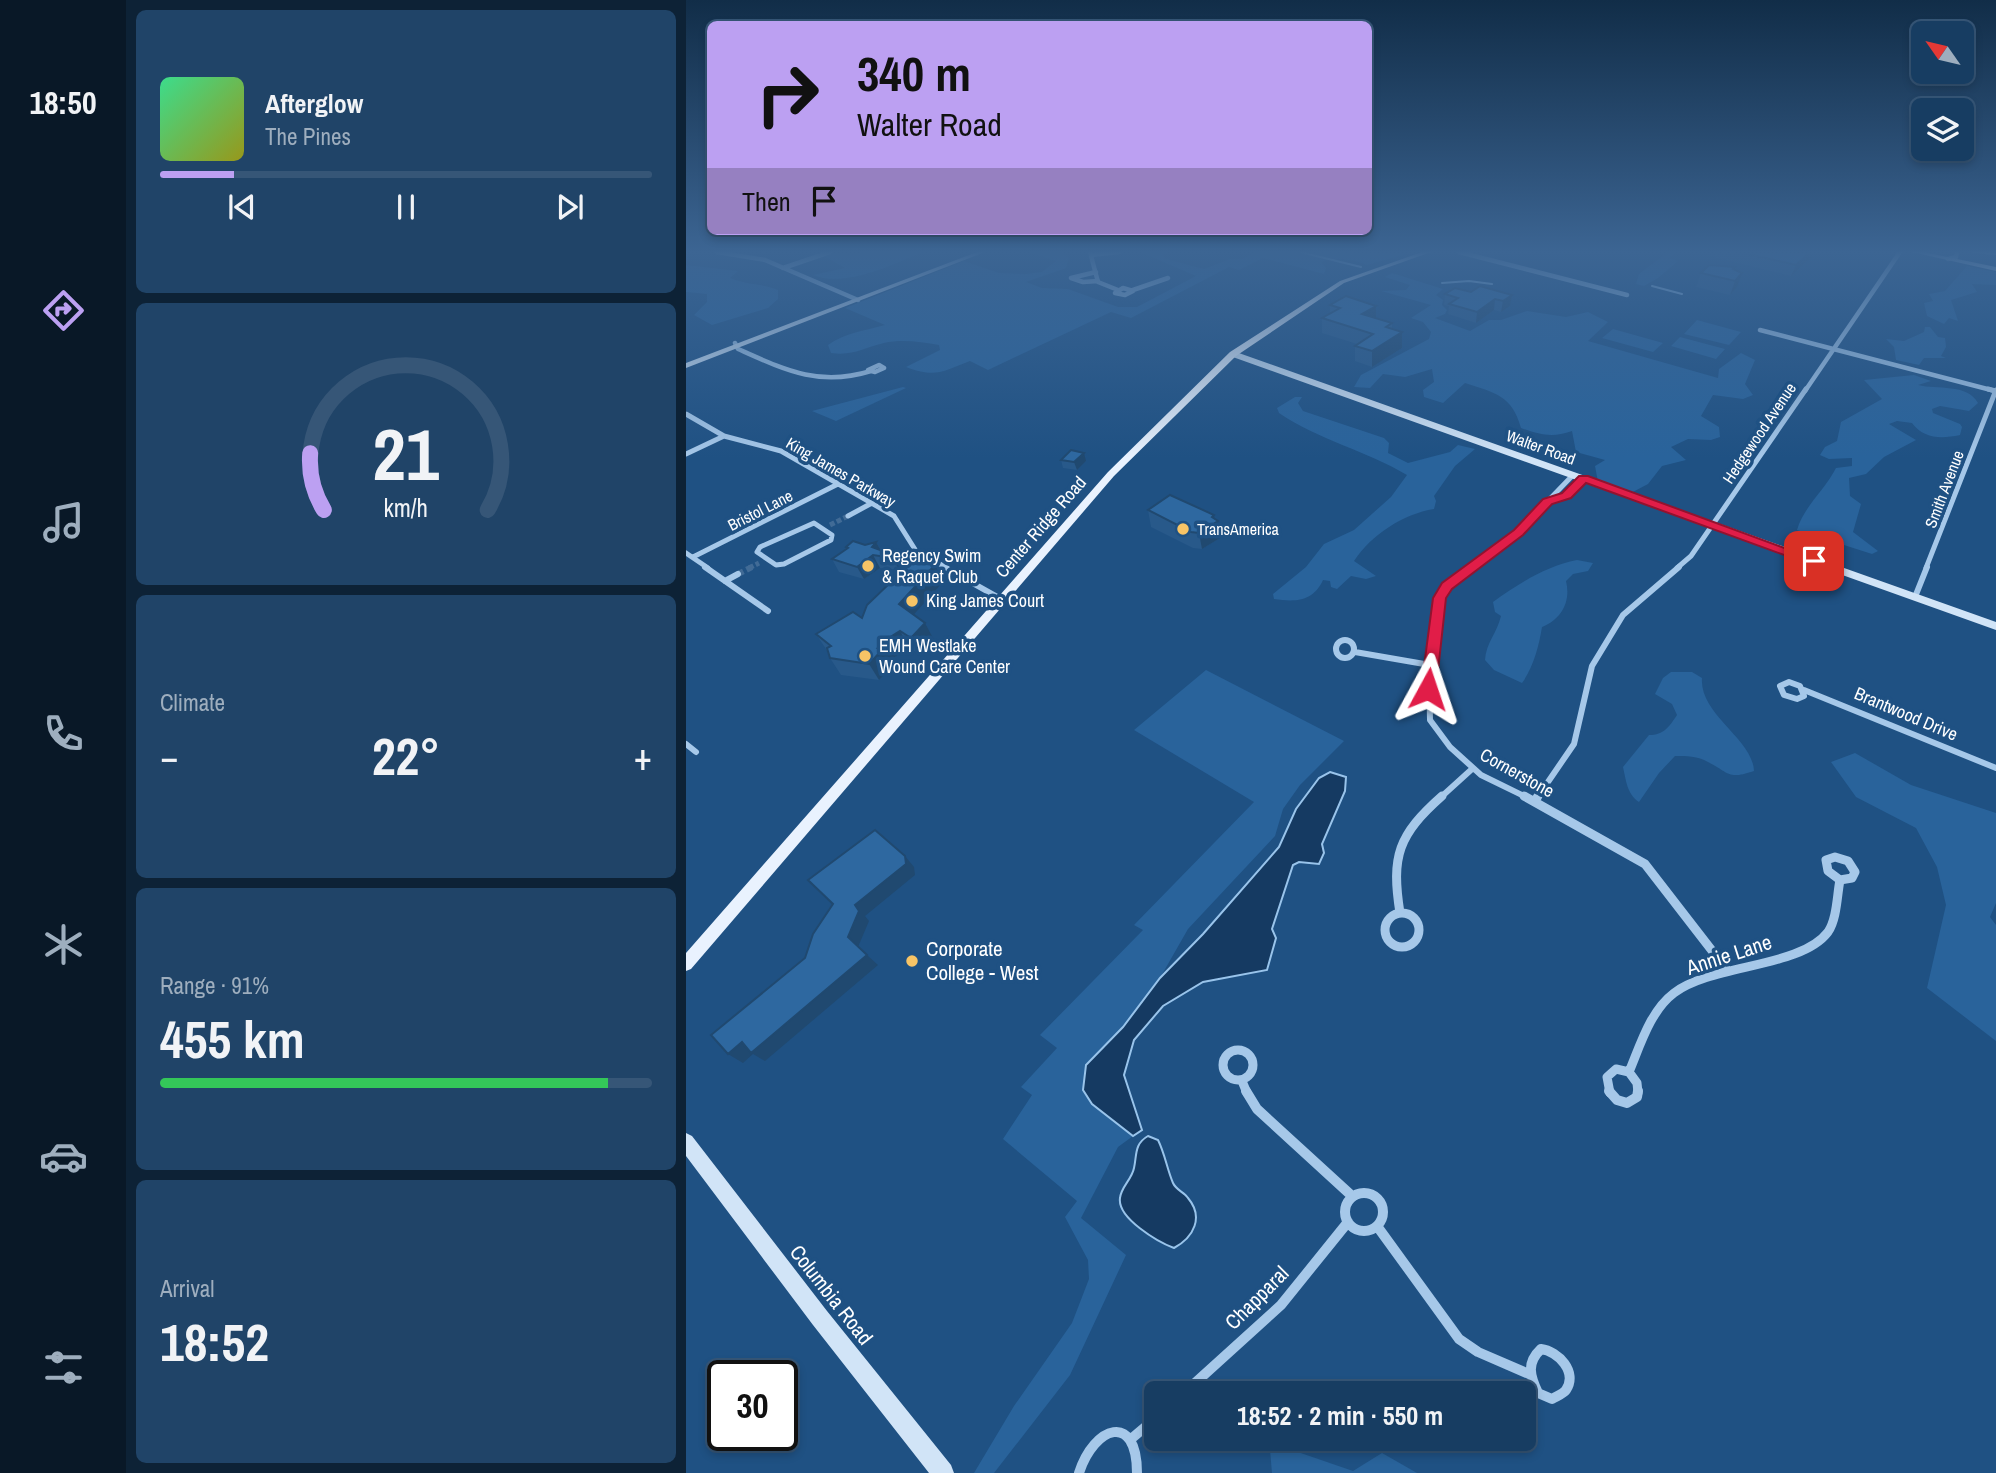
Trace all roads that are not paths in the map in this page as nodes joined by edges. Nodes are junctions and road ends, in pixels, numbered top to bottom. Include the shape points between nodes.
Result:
1 (798, 321) edge
2 (1284, 321) edge
3 (1853, 321) edge
4 (1760, 330) dead end
5 (736, 345) junction
6 (1833, 349) junction
7 (1233, 355) junction
8 (686, 364) edge
9 (871, 372) dead end
10 (1996, 391) edge
11 (686, 414) edge
12 (724, 436) junction
13 (686, 454) edge
14 (1573, 475) junction
15 (1584, 479) junction
16 (838, 484) junction
17 (1548, 502) junction
18 (872, 503) junction
19 (848, 516) tunnel mouth
20 (1712, 524) junction
21 (686, 553) edge
22 (693, 557) junction
23 (767, 559) junction
24 (759, 563) tunnel mouth
25 (738, 574) tunnel mouth
26 (726, 581) junction
27 (1915, 597) junction
28 (1001, 599) junction
29 (768, 611) dead end
30 (1996, 626) edge
31 (1355, 652) dead end
32 (1430, 665) junction
33 (1804, 690) dead end
34 (686, 744) edge
35 (696, 752) dead end
36 (1996, 768) edge
37 (1472, 769) junction
38 (1535, 801) junction
39 (1840, 880) dead end
40 (1400, 913) junction
41 (686, 964) edge
42 (1727, 970) junction
43 (1629, 1072) dead end
44 (1242, 1081) dead end
45 (686, 1142) edge
46 (1352, 1196) junction
47 (1348, 1222) junction
48 (1377, 1226) junction
49 (1529, 1374) junction
50 (1197, 1381) edge
51 (1144, 1428) edge
52 (1131, 1439) junction
53 (943, 1473) edge
54 (1079, 1473) edge
55 (1137, 1473) edge

1 - 5 main road
2 - 7 main road, Center Ridge Road
3 - 6 street, Hedgewood Avenue
4 - 6 street
5 - 8 main road
5 - 9 street via 811,379 847,379
6 - 10 street
6 - 20 street, Hedgewood Avenue
7 - 14 main road, Walter Road
7 - 28 main road, Center Ridge Road via 1111,474
10 - 27 street, Smith Avenue
11 - 12 street, King James Parkway
12 - 13 street
12 - 16 street, King James Parkway via 781,450
14 - 15 main road, Walter Road
14 - 17 street, Cornerstone
15 - 17 street, Cornerstone via 1567,496
15 - 20 main road, Walter Road
16 - 18 street, King James Parkway
16 - 22 street, Bristol Lane
17 - 32 street, Cornerstone via 1518,532 1447,586 1440,598
18 - 19 street
18 - 28 street, King James Parkway via 894,516 916,551
20 - 27 main road, Walter Road
20 - 38 street, Hedgewood Avenue via 1692,556 1623,615 1592,666 1574,744
21 - 22 street
22 - 26 street
23 - 23 street via 757,552 760,547 807,524 827,527 832,535 831,540 784,564
23 - 24 street
25 - 26 street
26 - 29 street
27 - 30 main road, Walter Road
28 - 41 main road, Center Ridge Road
31 - 32 street
32 - 37 street, Cornerstone via 1430,720
33 - 36 street, Brantwood Drive
34 - 35 street
37 - 38 street, Cornerstone
37 - 40 street via 1408,832 1400,847 1395,871
38 - 42 street, Cornerstone via 1645,864
39 - 42 street, Annie Lane via 1828,932 1814,944 1774,960
40 - 40 street via 1413,917 1420,934 1403,947 1384,934 1387,919
42 - 43 street, Annie Lane via 1675,992 1656,1014
44 - 46 street via 1257,1109
45 - 53 main road, Columbia Road
46 - 47 street via 1346,1208
46 - 48 street via 1367,1191 1376,1197 1382,1208
47 - 48 street via 1362,1233
47 - 50 street, Chapparal via 1281,1305
48 - 49 street via 1459,1339
49 - 49 street via 1535,1353 1546,1348 1564,1361 1569,1382 1566,1391 1552,1399 1538,1393
51 - 52 street
52 - 54 street via 1114,1430 1104,1432 1087,1449
52 - 55 street

